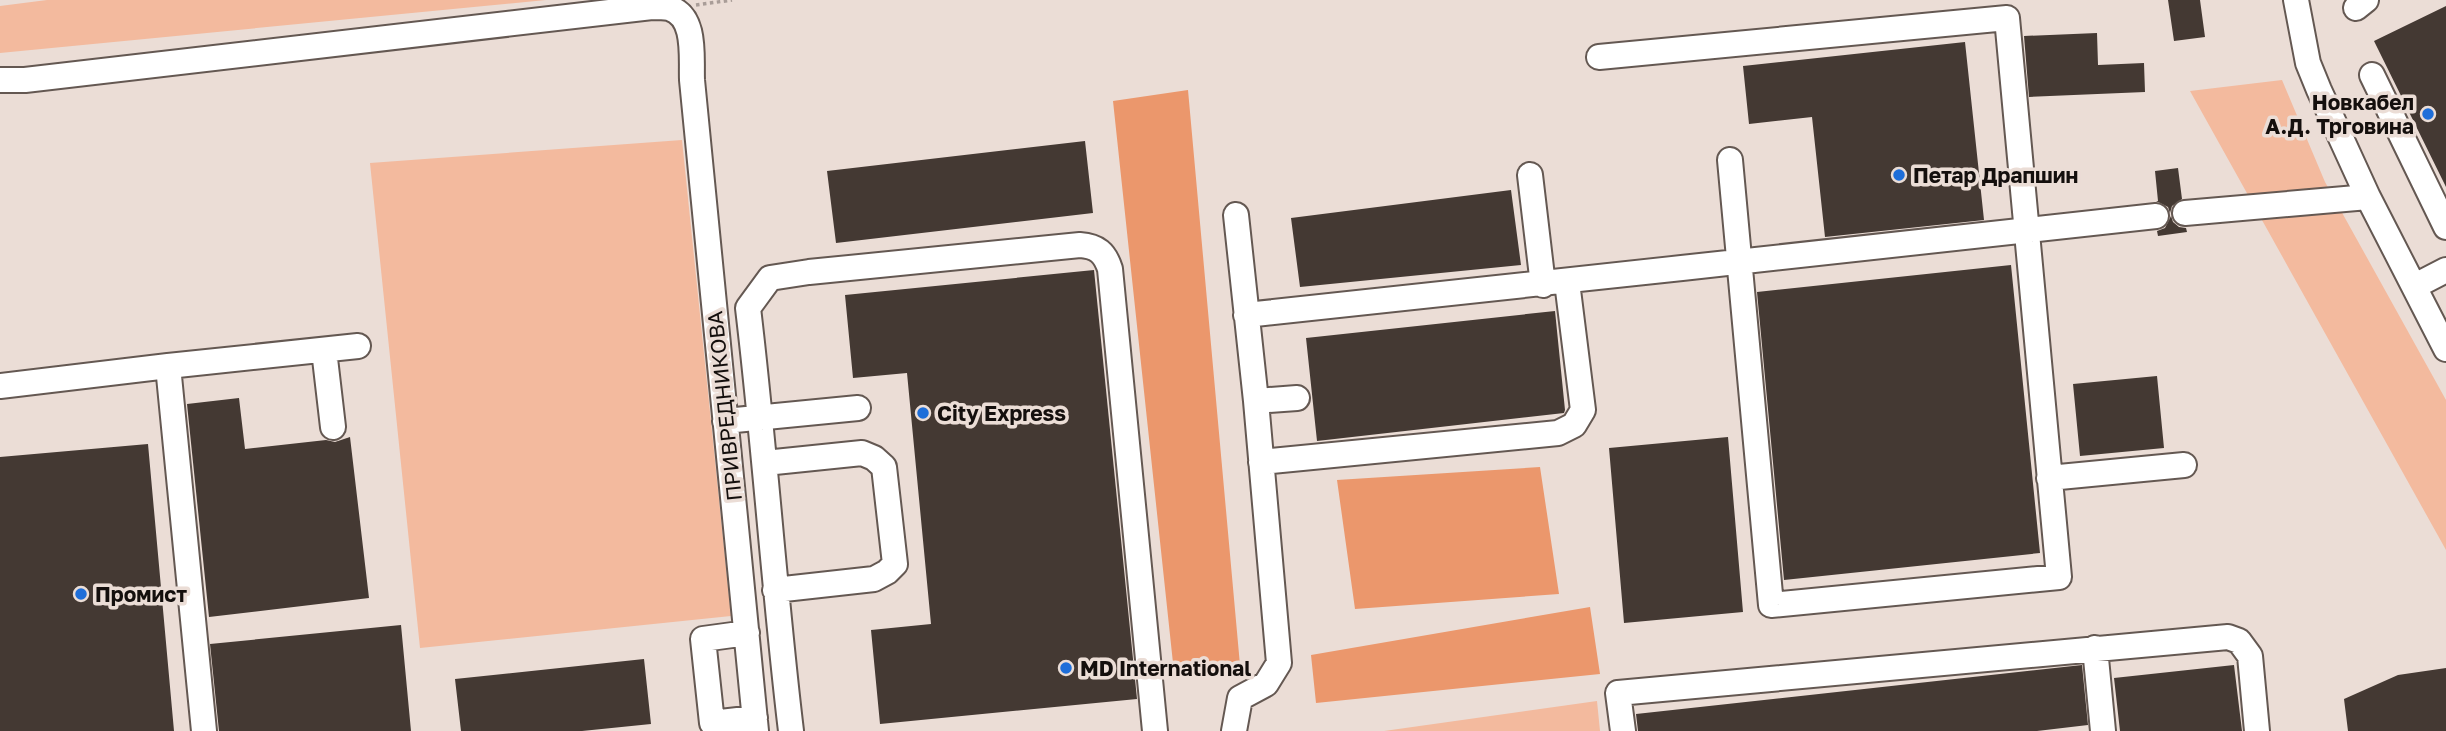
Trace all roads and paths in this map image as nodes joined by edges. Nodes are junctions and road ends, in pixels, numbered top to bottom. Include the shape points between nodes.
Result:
1 (2296, 0) edge
2 (1599, 57) dead end
3 (2372, 75) dead end
4 (0, 80) edge
5 (1730, 160) dead end
6 (1531, 175) dead end
7 (2368, 197) junction
8 (2185, 213) dead end
9 (1236, 215) dead end
10 (2155, 216) dead end
11 (2446, 227) edge
12 (2026, 230) junction
13 (1740, 261) junction
14 (2446, 270) edge
15 (1555, 283) junction
16 (2415, 286) junction
17 (1246, 315) junction
18 (2443, 338) edge
19 (358, 346) dead end
20 (324, 350) junction
21 (168, 366) junction
22 (0, 386) edge
23 (1297, 398) dead end
24 (1256, 401) junction
25 (858, 408) dead end
26 (762, 418) junction
27 (725, 421) junction
28 (333, 427) dead end
29 (1261, 462) junction
30 (765, 463) junction
31 (2184, 465) dead end
32 (2049, 478) junction
33 (775, 590) junction
34 (747, 633) junction
35 (2095, 648) junction
36 (756, 724) edge
37 (204, 731) edge
38 (791, 731) edge
39 (1155, 731) edge
40 (1234, 731) edge
41 (1623, 731) edge
42 (2102, 731) edge
43 (2257, 731) edge

1 - 7 street via 2308,63
2 - 12 street via 2007,18
3 - 11 street
4 - 27 street, ПРИВРЕДНИКОВА via 670,8 682,16 691,46
5 - 13 street
6 - 15 street
7 - 8 street
7 - 16 street
9 - 17 street
10 - 12 street
12 - 13 street
12 - 32 street
13 - 15 street
13 - 32 street via 1771,605 2059,577
14 - 16 street
15 - 17 street
15 - 29 street via 1583,410 1574,425 1558,433
16 - 18 street
17 - 24 street
19 - 20 street
20 - 21 street
20 - 28 street
21 - 22 street
21 - 37 street
23 - 24 street
24 - 29 street
25 - 26 street
26 - 27 street
26 - 30 street
26 - 39 street via 748,308 769,278 1080,245 1093,246 1107,257
27 - 34 street, ПРИВРЕДНИКОВА
29 - 40 street via 1279,663 1266,684 1240,698
30 - 33 street
30 - 33 street via 862,453 874,458 884,467 895,564 873,579
31 - 32 street
33 - 38 street
34 - 36 street, ПРИВРЕДНИКОВА
34 - 36 street via 703,639 712,723
35 - 41 street via 1618,693
35 - 42 street
35 - 43 street via 2228,637 2239,641 2250,656

